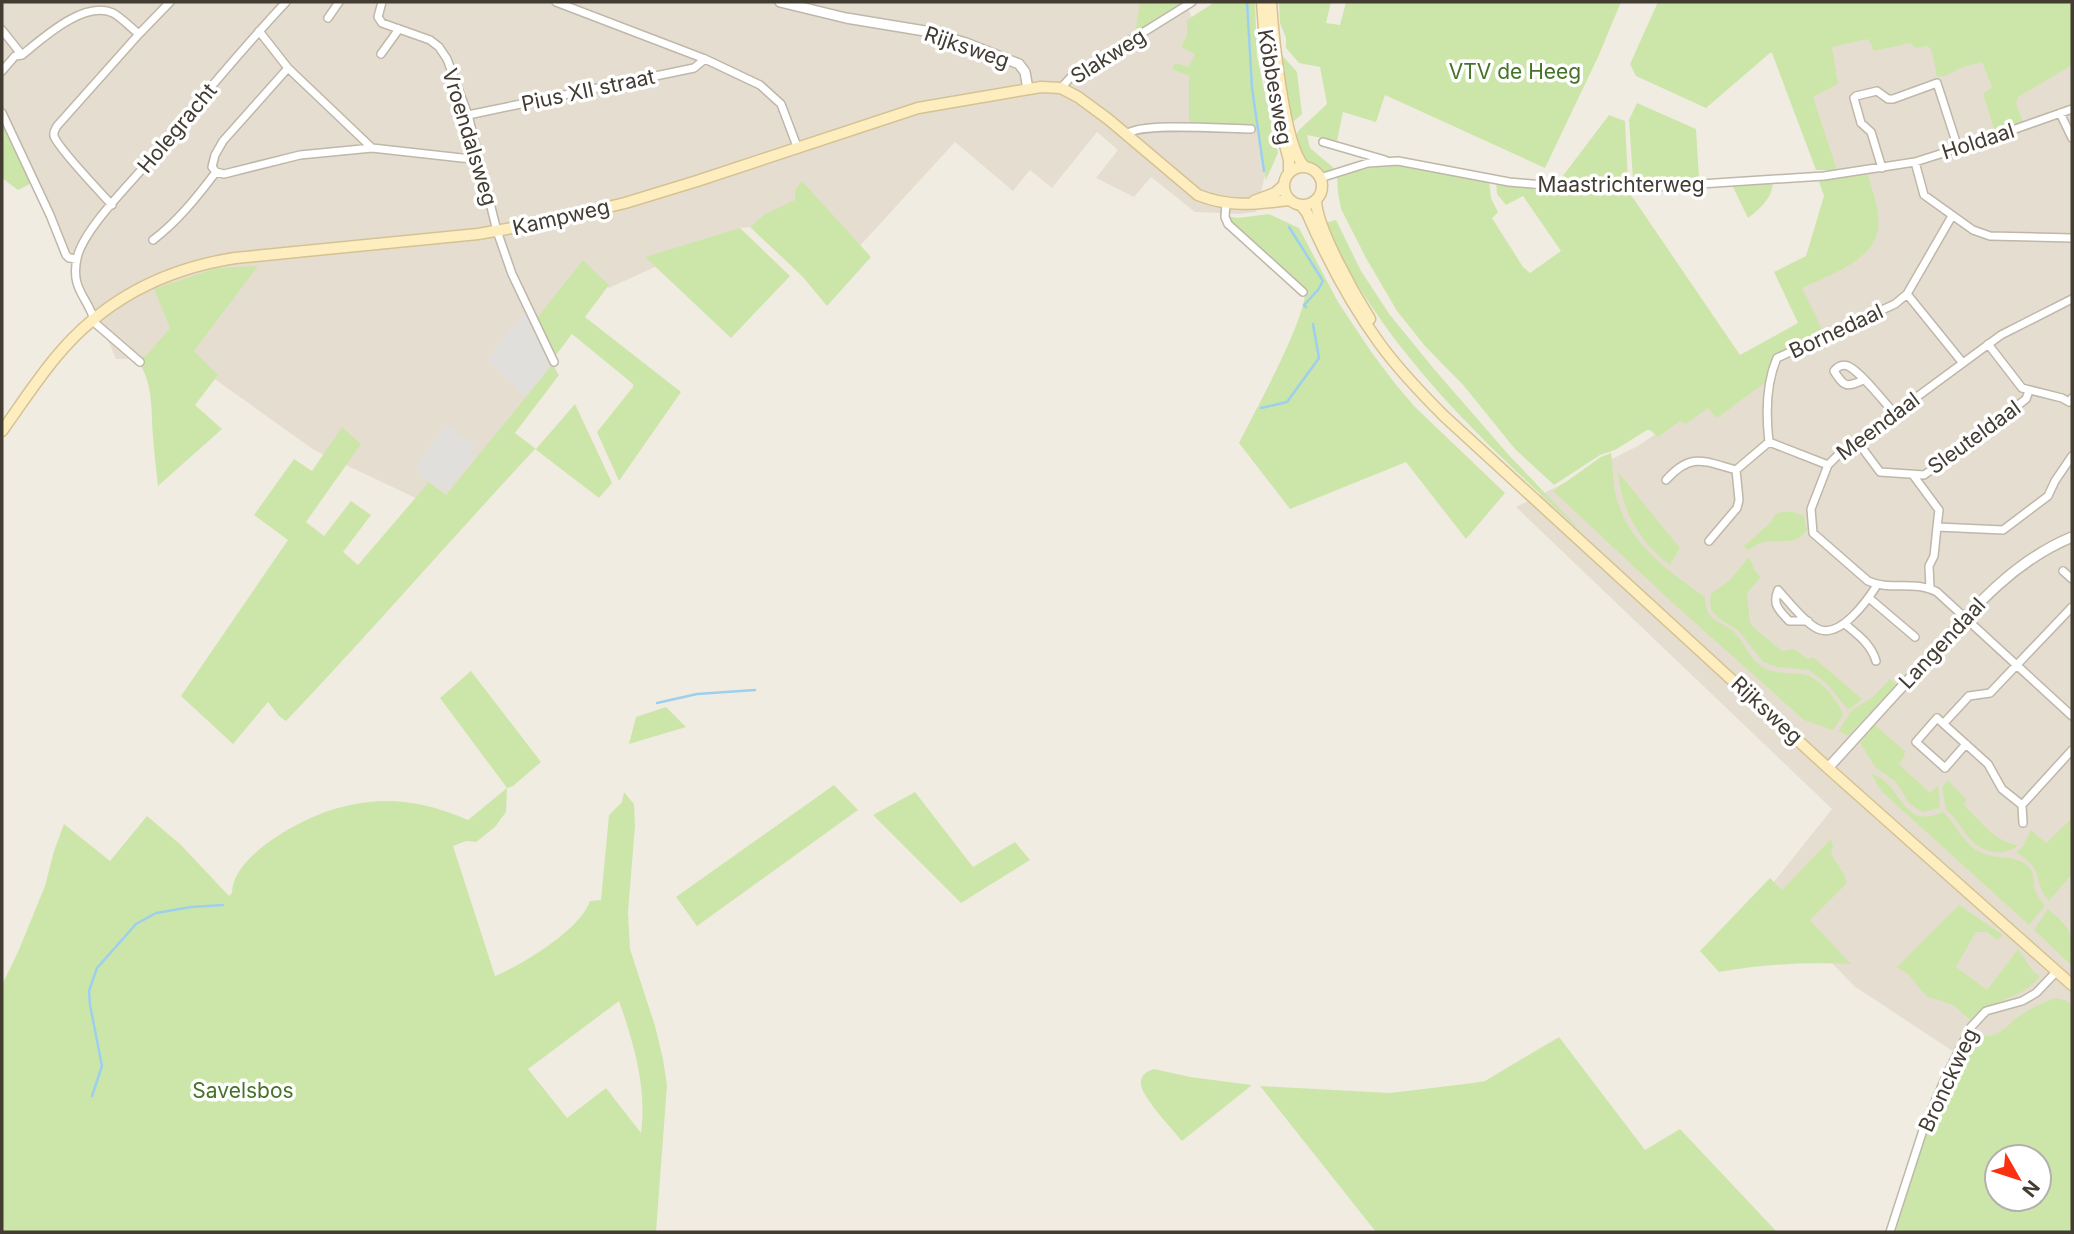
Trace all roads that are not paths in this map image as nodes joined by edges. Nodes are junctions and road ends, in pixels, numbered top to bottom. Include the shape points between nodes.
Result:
1 (170, 2) edge
2 (286, 2) edge
3 (339, 2) edge
4 (382, 2) edge
5 (556, 2) edge
6 (780, 2) edge
7 (1192, 2) edge
8 (1262, 2) edge
9 (1271, 2) edge
10 (328, 18) dead end
11 (399, 29) junction
12 (2, 30) edge
13 (259, 31) junction
14 (139, 34) junction
15 (381, 54) dead end
16 (22, 55) junction
17 (705, 60) junction
18 (288, 68) junction
19 (2, 71) edge
20 (1061, 88) junction
21 (1028, 89) junction
22 (2072, 109) edge
23 (2, 113) edge
24 (2060, 113) junction
25 (468, 116) junction
26 (1251, 129) dead end
27 (1127, 134) junction
28 (2072, 138) edge
29 (1323, 142) dead end
30 (372, 148) junction
31 (1958, 148) junction
32 (798, 149) junction
33 (480, 160) junction
34 (1389, 161) junction
35 (1914, 162) junction
36 (1304, 166) junction
37 (1882, 168) junction
38 (216, 172) junction
39 (1289, 172) junction
40 (1321, 178) junction
41 (1283, 186) junction
42 (1289, 200) junction
43 (1315, 200) junction
44 (1226, 204) junction
45 (1244, 204) junction
46 (112, 205) junction
47 (1301, 205) junction
48 (1952, 216) junction
49 (497, 231) junction
50 (2072, 238) edge
51 (153, 240) dead end
52 (77, 259) junction
53 (1303, 292) dead end
54 (1907, 294) junction
55 (2072, 299) edge
56 (94, 319) junction
57 (1988, 344) junction
58 (140, 362) dead end
59 (554, 362) dead end
60 (1962, 362) junction
61 (1864, 380) dead end
62 (2029, 391) junction
63 (2071, 401) edge
64 (1895, 414) junction
65 (2, 431) edge
66 (1464, 433) junction
67 (1857, 441) junction
68 (1769, 442) junction
69 (2072, 456) edge
70 (1828, 465) junction
71 (1736, 470) junction
72 (1913, 475) junction
73 (1666, 480) dead end
74 (1937, 527) junction
75 (2072, 537) edge
76 (1709, 541) dead end
77 (2063, 571) dead end
78 (2072, 579) edge
79 (1877, 585) junction
80 (1930, 588) junction
81 (1869, 598) junction
82 (2071, 610) edge
83 (1966, 617) junction
84 (1808, 621) junction
85 (1845, 624) junction
86 (1915, 637) dead end
87 (1876, 661) dead end
88 (2017, 664) junction
89 (2072, 716) edge
90 (1944, 723) junction
91 (1966, 744) junction
92 (2072, 750) edge
93 (1828, 768) junction
94 (2022, 805) junction
95 (2023, 823) dead end
96 (2057, 971) junction
97 (2072, 985) edge
98 (1890, 1232) edge

1 - 14 street
2 - 13 street, Holegracht
3 - 10 street
4 - 11 street, Vroendalsweg via 377,17
5 - 17 street
6 - 21 street, Rijksweg via 966,43 1019,64
7 - 20 street, Slakweg
8 - 39 main road, Köbbesweg via 1269,80
9 - 36 main road, Köbbesweg via 1283,99
11 - 15 street
11 - 25 street, Vroendalsweg via 439,47
12 - 16 street
13 - 18 street
13 - 46 street, Holegracht
14 - 16 street via 113,13 96,8 63,22
14 - 46 street via 54,131 62,148
16 - 19 street via 15,56
17 - 25 street, Pius XII straat via 694,68
17 - 32 street via 760,85 781,103
18 - 30 street
18 - 38 street via 223,141 212,167
20 - 21 main road, Rijksweg
20 - 27 main road
21 - 32 main road, Kampweg via 918,108
22 - 24 street, Holdaal
23 - 52 street via 66,255
24 - 28 street
24 - 31 street, Holdaal
25 - 33 street, Vroendalsweg
26 - 27 street via 1151,127
27 - 44 main road via 1194,192
29 - 34 street
30 - 33 street
30 - 38 street via 300,155 224,174
31 - 35 street, Holdaal
31 - 37 street via 1937,83 1893,99 1877,91 1856,96 1861,123 1871,132
32 - 49 main road, Kampweg via 625,203
33 - 49 street, Vroendalsweg
34 - 37 street, Maastrichterweg via 1510,182 1578,188 1666,187
34 - 40 street, Maastrichterweg
35 - 37 street, Holdaal
35 - 48 street via 1924,195
36 - 39 main road
36 - 40 main road
38 - 51 street
39 - 41 main road
40 - 43 main road
41 - 42 main road
41 - 45 main road
42 - 45 main road
42 - 47 main road
43 - 47 main road
43 - 66 main road, Rijksweg via 1316,211 1363,308
44 - 45 main road
44 - 53 street via 1228,224
46 - 52 street, Holegracht via 87,237
47 - 66 main road, Rijksweg via 1375,337 1419,391
48 - 50 street via 1990,236
48 - 54 street, Bornedaal
49 - 56 main road, Kampweg via 202,264 139,287
49 - 59 street, Vroendalsweg via 515,282
52 - 56 street via 78,289
54 - 60 street
54 - 68 street, Bornedaal via 1895,304 1777,358 1770,383
55 - 57 street, Meendaal
56 - 58 street
56 - 65 main road, Kampweg via 57,355
57 - 60 street, Meendaal
57 - 62 street
60 - 64 street, Meendaal
61 - 64 street
62 - 63 street
62 - 72 street, Sleuteldaal via 2026,399 1959,454 1924,475
64 - 67 street, Meendaal
66 - 93 main road, Rijksweg
67 - 70 street, Meendaal
67 - 72 street, Sleuteldaal via 1880,472
68 - 70 street
68 - 71 street
69 - 74 street via 2048,496 2003,530
70 - 79 street, Meendaal via 1811,509 1813,533
71 - 73 street via 1692,461
71 - 76 street via 1737,508
72 - 74 street, Sleuteldaal via 1939,510
74 - 80 street via 1929,566
75 - 83 street, Langendaal via 2026,563
77 - 78 street
79 - 80 street
79 - 81 street
80 - 83 street
81 - 85 street
81 - 86 street
82 - 88 street
83 - 88 street
83 - 93 street, Langendaal
84 - 84 street via 1786,598 1778,590 1775,606 1789,621
84 - 85 street via 1824,630
85 - 87 street via 1867,643
88 - 89 street
88 - 90 street via 1990,693 1969,696
90 - 91 street
90 - 91 street via 1937,718 1916,742 1945,768
91 - 94 street via 1988,764 2002,789
92 - 94 street
93 - 96 main road, Rijksweg
94 - 95 street
96 - 97 main road, Rijksweg
96 - 98 street, Bronckweg via 2036,993 1986,1011 1971,1027 1924,1127

